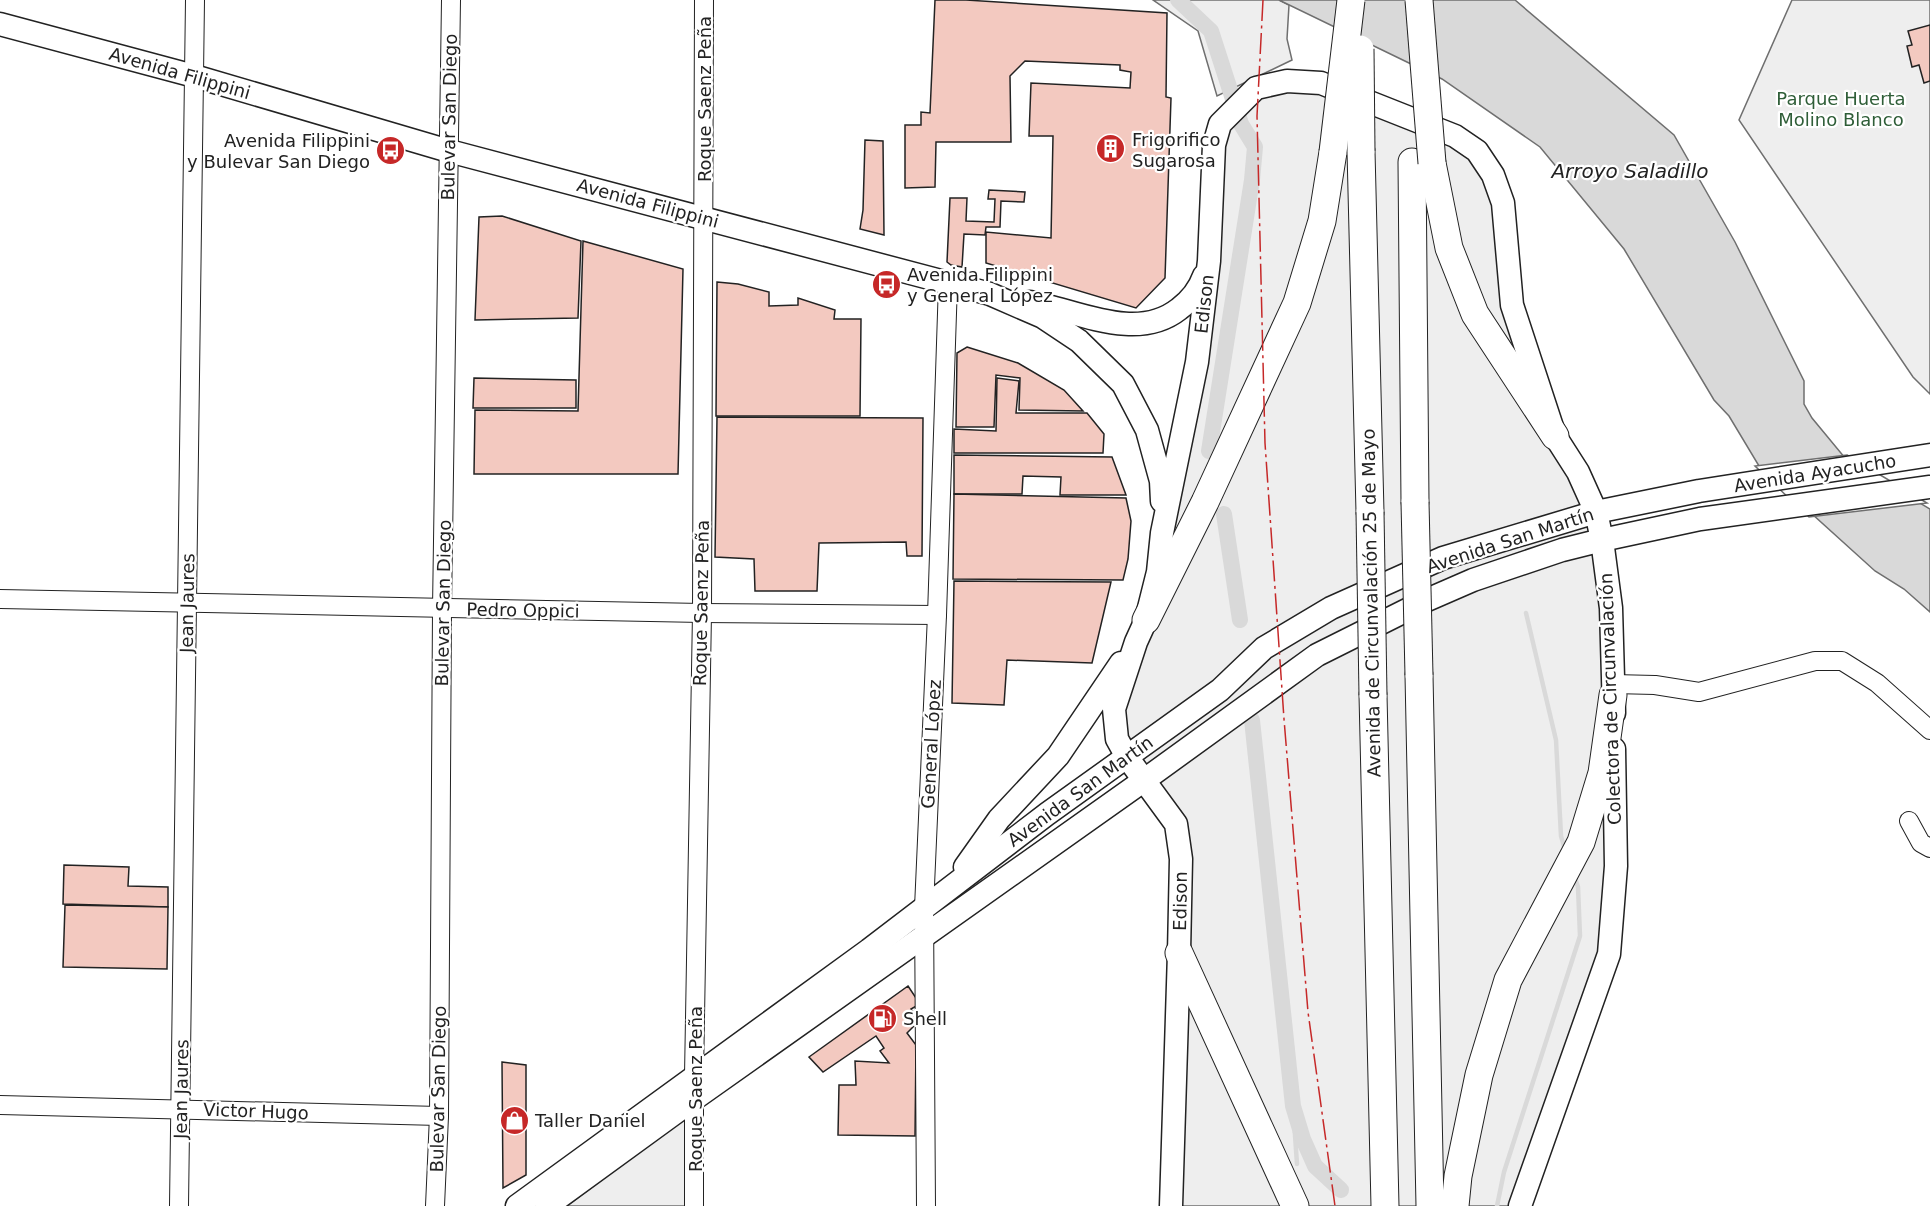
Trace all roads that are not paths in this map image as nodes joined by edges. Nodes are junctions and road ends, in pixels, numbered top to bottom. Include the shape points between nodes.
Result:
1 (195, 0) edge
2 (451, 0) edge
3 (704, 0) edge
4 (1351, 0) edge
5 (1360, 0) edge
6 (1418, 0) edge
7 (0, 24) edge
8 (194, 76) junction
9 (1256, 88) joint
10 (449, 151) junction
11 (1422, 162) junction
12 (704, 217) junction
13 (1209, 261) junction
14 (948, 283) junction
15 (990, 294) junction
16 (1555, 436) junction
17 (1930, 455) edge
18 (1930, 487) edge
19 (1699, 490) joint
20 (1596, 512) junction
21 (1700, 519) joint
22 (1162, 533) junction
23 (1602, 540) junction
24 (0, 599) edge
25 (187, 602) junction
26 (442, 609) junction
27 (702, 613) junction
28 (937, 615) junction
29 (1141, 631) junction
30 (1613, 689) junction
31 (1930, 730) edge
32 (1127, 757) junction
33 (1143, 781) junction
34 (1909, 821) dead end
35 (1930, 848) edge
36 (953, 884) junction
37 (924, 908) junction
38 (925, 935) junction
39 (1179, 954) junction
40 (694, 1076) junction
41 (694, 1099) junction
42 (0, 1105) edge
43 (180, 1108) junction
44 (439, 1116) junction
45 (1430, 1197) edge
46 (179, 1206) edge
47 (435, 1206) edge
48 (517, 1206) edge
49 (548, 1206) edge
50 (694, 1206) edge
51 (926, 1206) edge
52 (1171, 1206) edge
53 (1295, 1206) edge
54 (1385, 1206) edge
55 (1455, 1206) edge
56 (1520, 1206) edge

1 - 8 street, Jean Jaures
2 - 10 street, Bulevar San Diego
3 - 12 street, Roque Saenz Peña
4 - 29 highway, bridge via 1322,221 1297,303
5 - 54 highway, Avenida de Circunvalación 25 de Mayo, bridge
6 - 11 highway, bridge
7 - 8 main road, Avenida Filippini
8 - 10 main road, Avenida Filippini
8 - 25 street, Jean Jaures
9 - 13 main road, Edison via 1220,124 1214,145
9 - 16 main road, Colectora de Circunvalación via 1287,81 1321,83 1455,136 1477,151 1493,175 1503,203 1512,305
10 - 12 main road, Avenida Filippini
10 - 26 street, Bulevar San Diego
11 - 16 highway via 1475,314
11 - 45 highway, bridge via 1415,502
12 - 14 main road, Avenida Filippini
12 - 27 street, Roque Saenz Peña
13 - 15 main road via 1190,301 1173,314 1148,324 1114,323
13 - 22 main road, Edison via 1197,362
14 - 15 main road, Avenida Filippini
14 - 28 street, General López
15 - 22 main road, Avenida Filippini via 1043,317 1079,341 1123,384 1147,430 1161,481
16 - 20 main road, Colectora de Circunvalación via 1578,472
17 - 19 main road, Avenida Ayacucho
18 - 21 main road, Avenida Ayacucho
19 - 20 main road, Avenida San Martín
20 - 23 main road, Colectora de Circunvalación
20 - 32 main road, Avenida San Martín via 1443,558 1330,608 1264,648 1220,690
21 - 23 main road, Avenida San Martín
22 - 29 main road, Edison via 1158,572
23 - 30 main road, Colectora de Circunvalación via 1611,608
23 - 33 main road, Avenida San Martín via 1473,580 1317,655
24 - 25 street, Pedro Oppici
25 - 26 street, Pedro Oppici
25 - 43 street, Jean Jaures
26 - 27 street, Pedro Oppici
26 - 44 street, Bulevar San Diego
27 - 28 street, Pedro Oppici
27 - 40 street, Roque Saenz Peña
28 - 37 street, General López
29 - 32 main road, Edison via 1114,709 1117,739
29 - 36 main road via 1058,756 999,819
30 - 31 street via 1655,685 1699,692 1815,660 1842,661 1877,683
30 - 55 highway via 1602,773 1581,842 1508,980 1479,1074
30 - 56 main road, Colectora de Circunvalación via 1616,866 1609,954
32 - 33 main road, Edison
32 - 36 main road, Avenida San Martín
33 - 38 main road, Avenida San Martín
33 - 39 main road, Edison via 1176,824 1181,859
34 - 35 street via 1921,843
36 - 37 main road, Avenida San Martín
37 - 38 street, General López
37 - 40 main road, Avenida San Martín
38 - 41 main road, Avenida San Martín
38 - 51 street, General López
39 - 52 main road, Edison
39 - 53 highway
40 - 41 street, Roque Saenz Peña
40 - 48 main road, Avenida San Martín
41 - 49 main road, Avenida San Martín
41 - 50 street, Roque Saenz Peña
42 - 43 street, Victor Hugo
43 - 44 street, Victor Hugo
43 - 46 street, Jean Jaures
44 - 47 street, Bulevar San Diego

